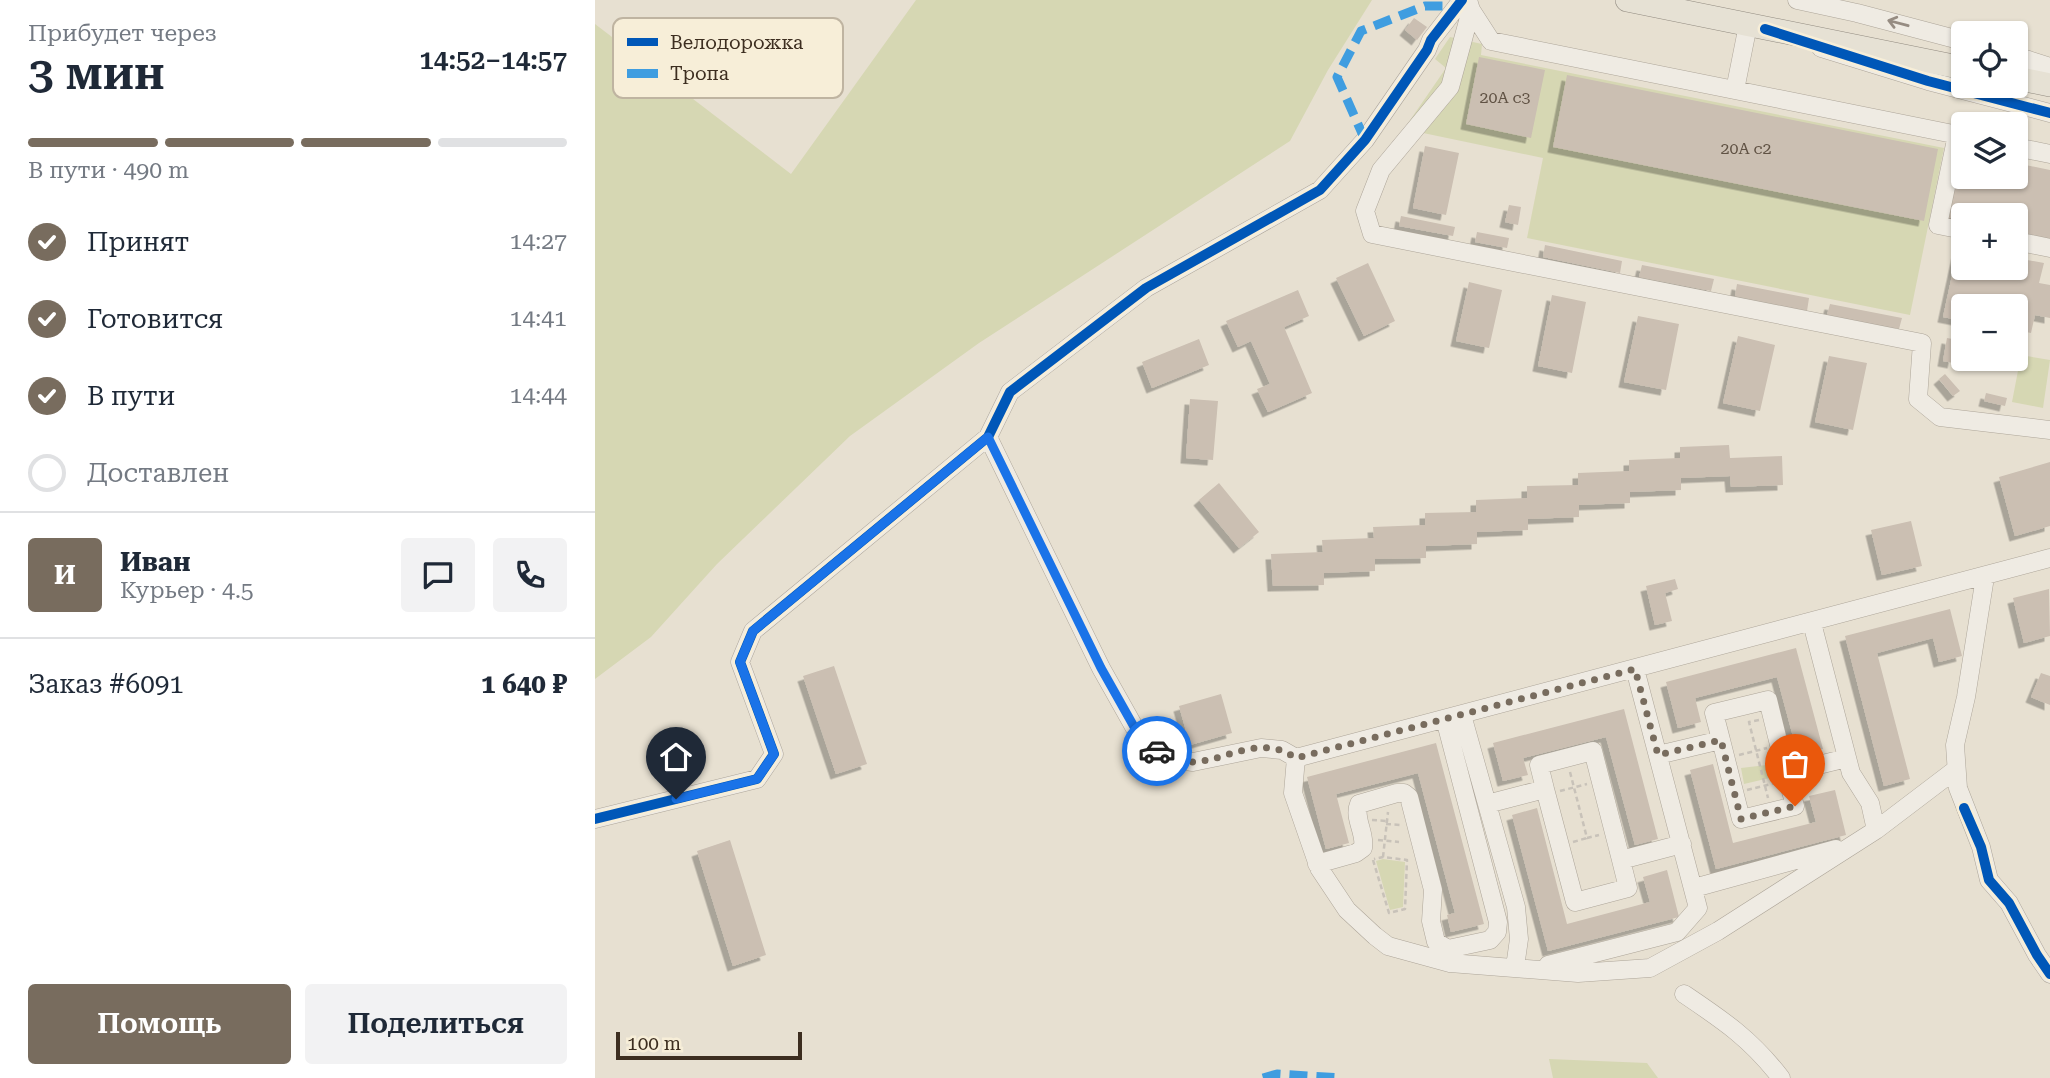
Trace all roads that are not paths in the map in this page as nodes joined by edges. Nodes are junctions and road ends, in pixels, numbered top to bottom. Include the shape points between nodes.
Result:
1 (1627, 0) edge
2 (1797, 0) edge
3 (1467, 3) edge
4 (1756, 27) junction
5 (1951, 38) edge
6 (2028, 60) edge
7 (1951, 66) edge
8 (2050, 68) edge
9 (2028, 80) edge
10 (2050, 85) edge
11 (1735, 90) junction
12 (2050, 113) edge
13 (1951, 134) edge
14 (2028, 149) edge
15 (2050, 154) edge
16 (1951, 172) edge
17 (1951, 228) edge
18 (2028, 243) edge
19 (2050, 248) edge
20 (2050, 430) edge
21 (988, 437) junction
22 (2050, 558) edge
23 (1985, 577) junction
24 (1812, 623) junction
25 (1635, 669) junction
26 (1454, 717) junction
27 (1721, 740) junction
28 (1658, 755) junction
29 (1296, 758) junction
30 (1847, 758) junction
31 (1955, 770) junction
32 (1787, 776) junction
33 (1546, 792) junction
34 (1487, 804) junction
35 (595, 819) edge
36 (1876, 830) junction
37 (1682, 844) junction
38 (1854, 844) junction
39 (1621, 860) junction
40 (1317, 864) junction
41 (1694, 888) junction
42 (1699, 908) junction
43 (1718, 931) junction
44 (1515, 967) junction
45 (1535, 968) junction
46 (2050, 974) edge
47 (1684, 994) dead end
48 (1781, 1078) edge

1 - 4 main road
5 -> 2 street
3 - 11 street via 1491,41
3 - 20 street via 1450,87 1381,170 1365,211 1372,234 1922,343 1918,399 1940,417
3 - 21 street via 1431,40 1365,140 1320,190 1146,288 1010,392
4 - 7 main road
4 - 11 street
4 - 12 street via 1928,81
6 - 8 street
9 - 10 main road
11 - 13 street
14 - 15 street
16 - 17 street via 1938,225
18 - 19 street
21 - 29 street via 1101,668 1148,745 1163,755 1193,762 1261,748 1282,750
21 - 35 street via 753,631 740,662 774,754 757,779
22 - 23 street
23 - 24 street
23 - 31 street via 1955,746
24 - 25 street
24 - 30 street
25 - 26 street
25 - 28 street
26 - 29 street
26 - 34 street
26 - 40 street via 1498,922 1490,940 1448,949 1436,942 1431,921 1433,890 1409,797 1401,793 1357,806 1363,848
27 - 28 street
27 - 32 street via 1714,713 1768,699
27 - 32 street via 1741,819 1795,806
28 - 37 street
29 - 40 street via 1293,793
30 - 32 street
30 - 36 street via 1870,803
31 - 36 street
31 - 46 street via 1989,880 2009,903
33 - 34 street
33 - 39 street via 1539,765 1593,751
33 - 39 street via 1575,902 1629,888
34 - 44 street via 1516,907 1519,939
36 - 38 street
37 - 39 street
37 - 41 street
38 - 41 street
38 - 43 street
40 - 44 street via 1347,910 1388,946 1450,963
41 - 42 street
42 - 43 street
42 - 45 street via 1677,932
43 - 45 street via 1650,968 1577,973
44 - 45 street
47 - 48 street via 1734,1027

